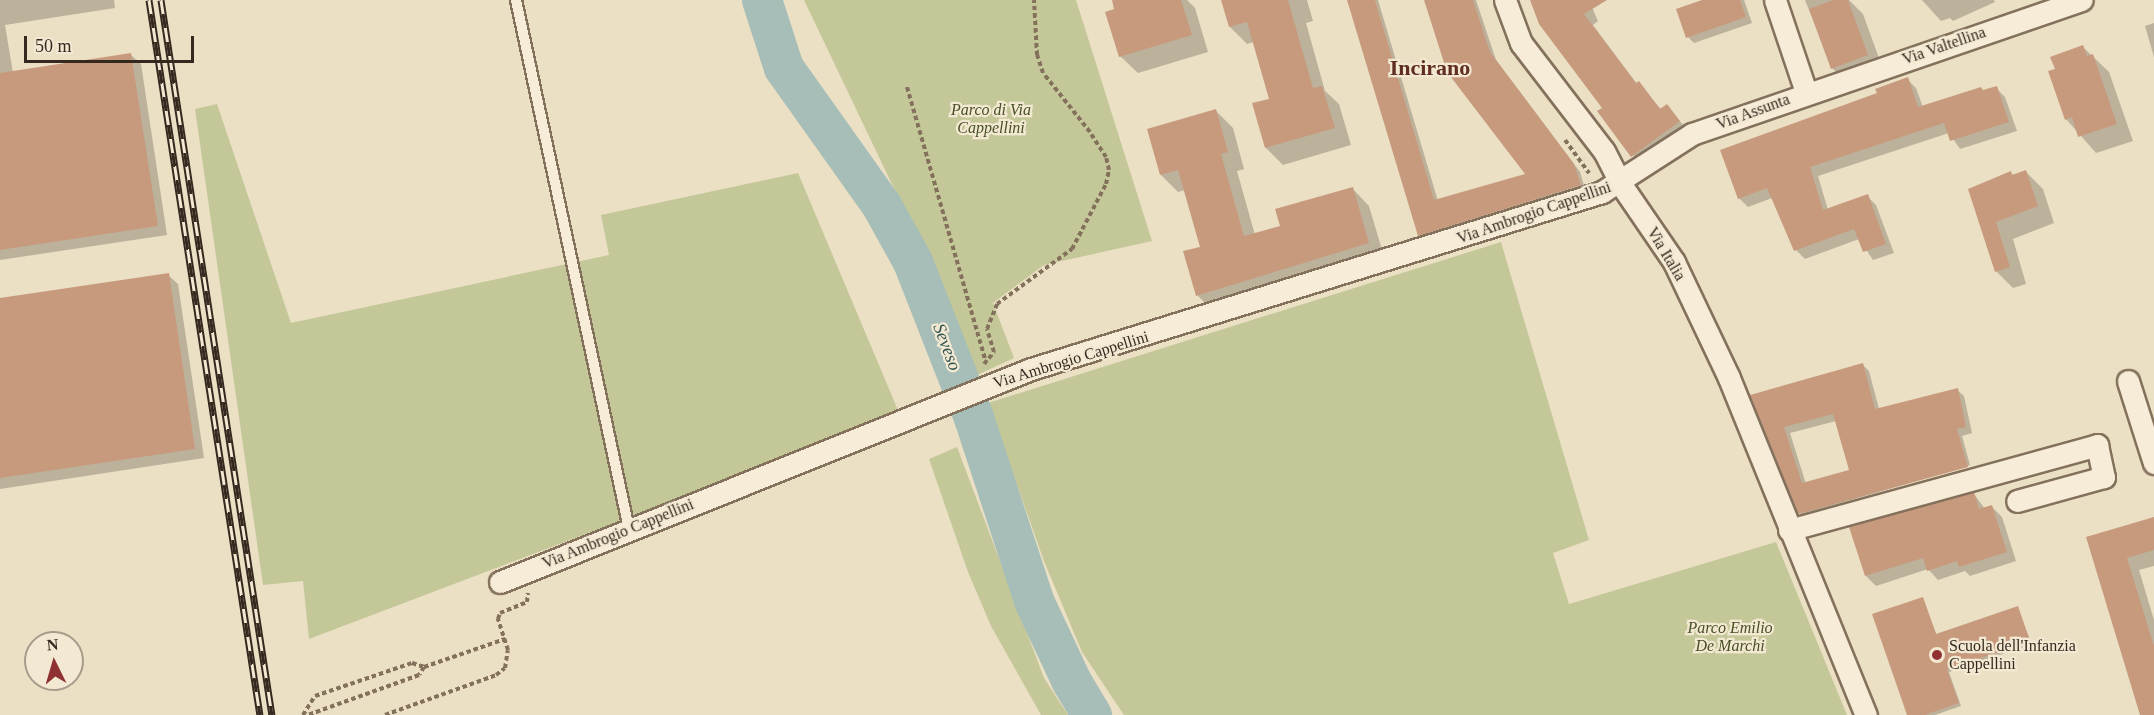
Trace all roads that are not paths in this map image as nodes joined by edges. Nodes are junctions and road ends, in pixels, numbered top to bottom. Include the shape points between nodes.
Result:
1 (516, 0) edge
2 (1504, 0) edge
3 (1775, 0) edge
4 (2082, 0) edge
5 (1806, 92) junction
6 (1620, 183) junction
7 (2128, 381) dead end
8 (2154, 463) edge
9 (2017, 501) dead end
10 (629, 529) junction
11 (1789, 530) junction
12 (500, 582) dead end
13 (1866, 715) edge

1 - 10 lane
2 - 6 street, Via Italia via 1521,43 1604,151
3 - 5 street, Via Assunta
4 - 5 street, Via Valtellina
5 - 6 street, Via Assunta via 1692,134
6 - 10 street, Via Ambrogio Cappellini via 1509,224 1031,369
6 - 11 street, Via Italia via 1674,262 1729,378
7 - 8 street
9 - 11 street via 2104,477 2097,445
10 - 12 street, Via Ambrogio Cappellini
11 - 13 street, Via Italia

